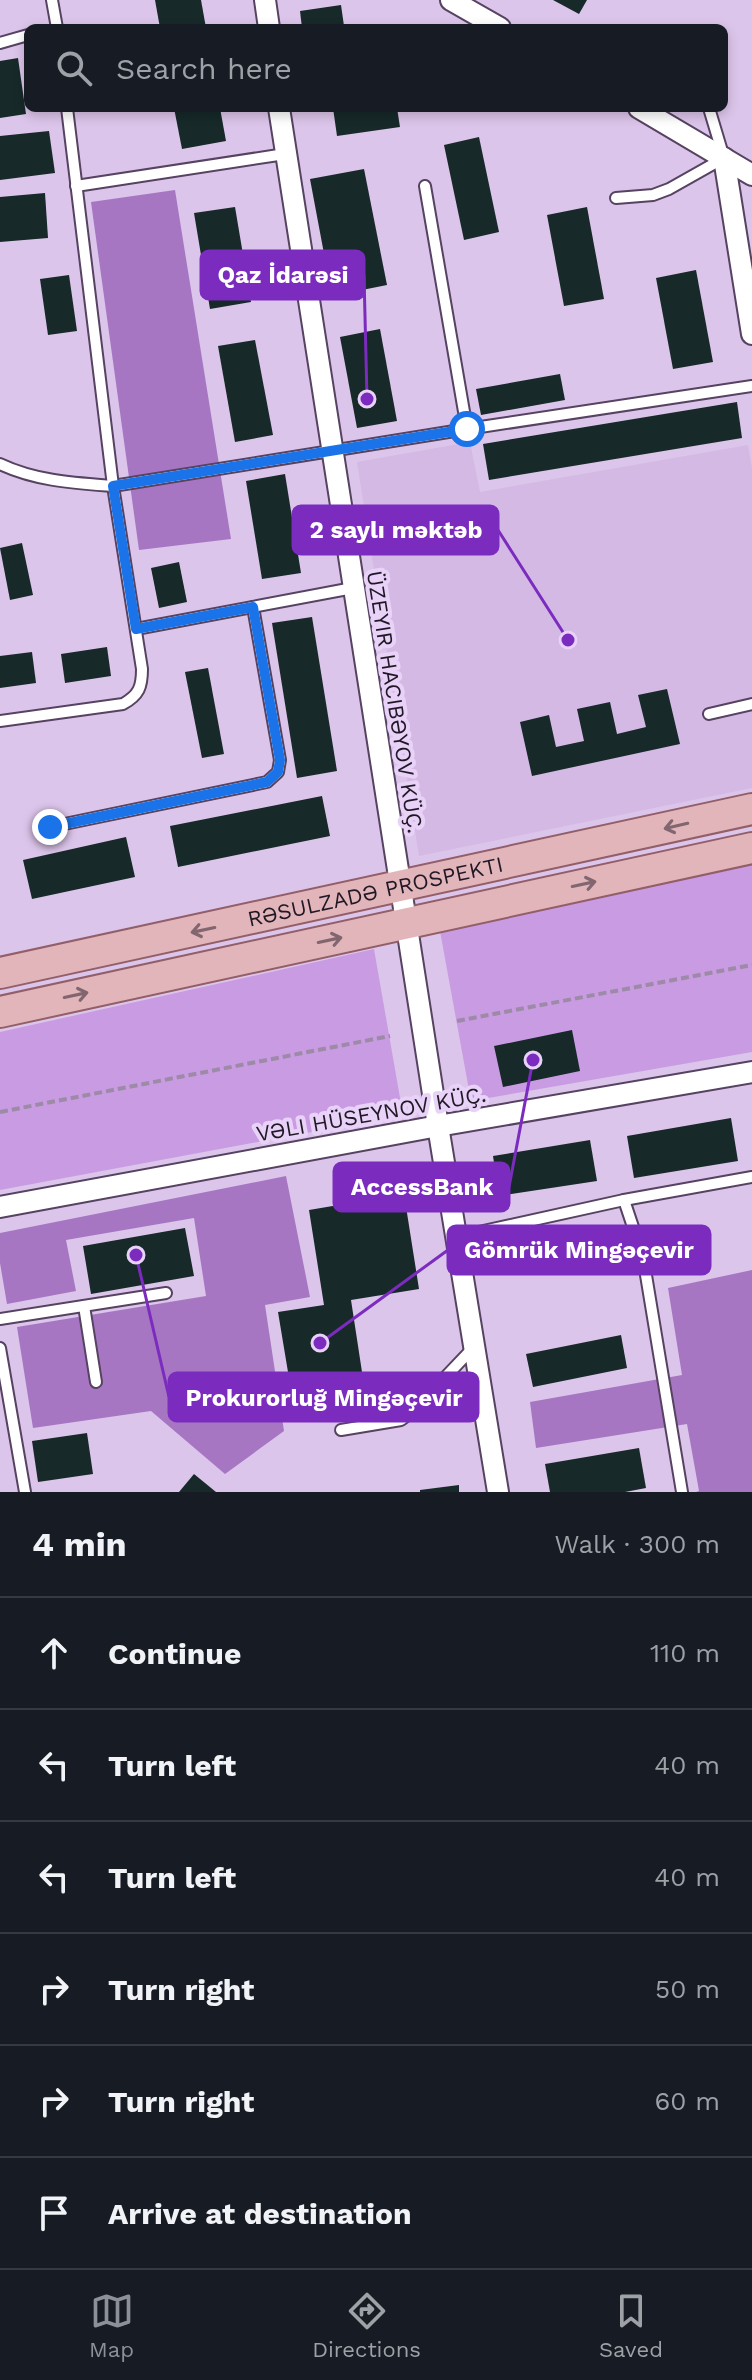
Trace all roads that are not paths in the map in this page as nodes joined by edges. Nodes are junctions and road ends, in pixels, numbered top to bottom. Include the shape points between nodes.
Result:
1 (52, 0) edge
2 (265, 0) edge
3 (451, 0) edge
4 (55, 24) edge
5 (268, 24) edge
6 (493, 24) edge
7 (24, 36) edge
8 (0, 43) edge
9 (67, 112) edge
10 (280, 112) edge
11 (646, 112) edge
12 (710, 112) edge
13 (285, 154) junction
14 (724, 158) junction
15 (752, 175) edge
16 (76, 186) junction
17 (425, 186) dead end
18 (616, 198) dead end
19 (752, 334) edge
20 (752, 386) edge
21 (467, 429) junction
22 (331, 450) junction
23 (0, 464) edge
24 (113, 486) junction
25 (353, 588) junction
26 (253, 607) junction
27 (136, 629) junction
28 (752, 704) edge
29 (709, 714) dead end
30 (0, 721) edge
31 (752, 809) edge
32 (50, 827) dead end
33 (752, 848) edge
34 (400, 888) junction
35 (406, 923) junction
36 (0, 973) edge
37 (0, 1012) edge
38 (752, 1072) edge
39 (438, 1126) junction
40 (752, 1177) edge
41 (624, 1200) junction
42 (0, 1207) edge
43 (456, 1237) junction
44 (166, 1293) dead end
45 (84, 1306) junction
46 (0, 1319) edge
47 (474, 1347) junction
48 (0, 1348) edge
49 (96, 1382) dead end
50 (341, 1430) dead end
51 (25, 1492) edge
52 (498, 1492) edge
53 (682, 1492) edge

1 - 4 lane
2 - 5 street
3 - 6 street
7 - 8 lane
9 - 16 lane
10 - 13 street
11 - 14 street
12 - 14 lane
13 - 16 lane
13 - 22 street
14 - 15 street
14 - 18 lane via 653,195
14 - 19 street
16 - 24 lane
17 - 21 lane
20 - 21 lane
21 - 22 lane
22 - 24 lane
22 - 25 street
23 - 24 lane via 54,481
24 - 27 lane
25 - 26 lane
25 - 34 street
26 - 27 lane
26 - 32 lane via 278,772 267,782
27 - 30 lane via 142,685 136,697 123,704
28 - 29 lane
31 -> 34 main road, RƏSULZADƏ PROSPEKTI
35 -> 33 main road, RƏSULZADƏ PROSPEKTI
34 - 35 street
34 -> 36 main road, RƏSULZADƏ PROSPEKTI
37 -> 35 main road, RƏSULZADƏ PROSPEKTI
35 - 39 street
38 - 39 street, VƏLI HÜSEYNOV KÜÇ.
39 - 42 street, VƏLI HÜSEYNOV KÜÇ.
39 - 43 street
40 - 41 lane
41 - 43 lane
41 - 53 lane via 643,1257
43 - 47 street
44 - 45 lane
45 - 46 lane
45 - 49 lane
47 - 50 lane via 401,1420
47 - 52 street
48 - 51 lane

